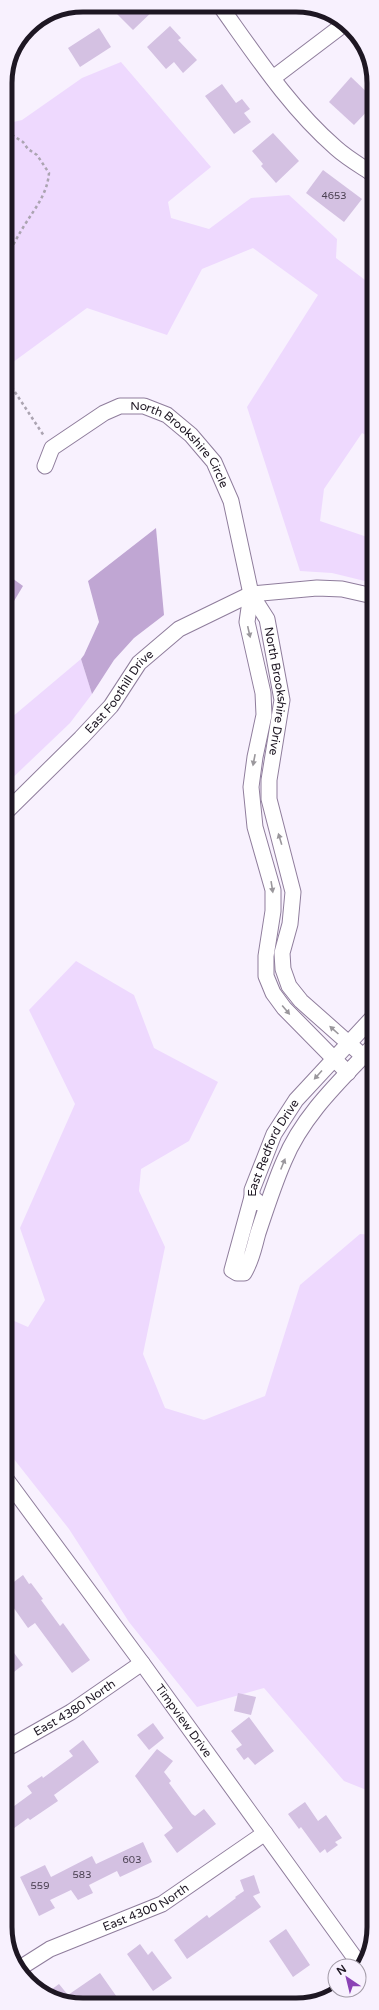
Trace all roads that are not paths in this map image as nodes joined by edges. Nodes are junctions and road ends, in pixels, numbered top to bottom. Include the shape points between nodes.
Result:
1 (225, 12) edge
2 (340, 28) edge
3 (273, 78) junction
4 (367, 170) edge
5 (45, 466) dead end
6 (251, 594) junction
7 (367, 594) edge
8 (12, 806) edge
9 (367, 1023) edge
10 (348, 1043) junction
11 (367, 1052) edge
12 (363, 1056) junction
13 (334, 1058) junction
14 (348, 1072) junction
15 (252, 1197) junction
16 (269, 1200) junction
17 (12, 1487) edge
18 (142, 1662) junction
19 (12, 1746) edge
20 (265, 1833) junction
21 (355, 1958) edge
22 (24, 1966) edge

1 - 3 street
2 - 3 street
3 - 4 street via 336,149
5 - 6 street, North Brookshire Circle via 52,448 104,413 120,406 144,406 167,415 191,435 214,462 231,501
6 - 7 street via 317,588 342,589
6 - 8 street, East Foothill Drive via 179,629 139,663 111,706
10 -> 6 street, North Brookshire Drive via 301,1001 289,986 282,969 282,953 290,924 293,892 269,799 269,780 282,700 267,619
6 -> 13 street, North Brookshire Drive via 247,622 264,705 251,787 255,827 273,890 274,911 266,956 266,976 272,993 284,1008
9 - 10 street, East Redford Drive
10 - 12 street, North Brookshire Drive
10 - 13 street, East Redford Drive
11 - 12 street, East Redford Drive
12 - 14 street, East Redford Drive
13 - 14 street, North Brookshire Drive
13 -> 15 street, East Redford Drive via 296,1100 274,1134 252,1190
16 -> 14 street, East Redford Drive via 285,1159 305,1122
15 - 16 street, East Redford Drive via 260,1203
15 - 16 street via 232,1270 237,1273 244,1273 250,1263
17 - 18 street, Timpview Drive
18 - 19 street, East 4380 North via 72,1712
18 - 20 street, Timpview Drive
20 - 21 street, Timpview Drive
20 - 22 street, East 4300 North via 162,1904 50,1949

